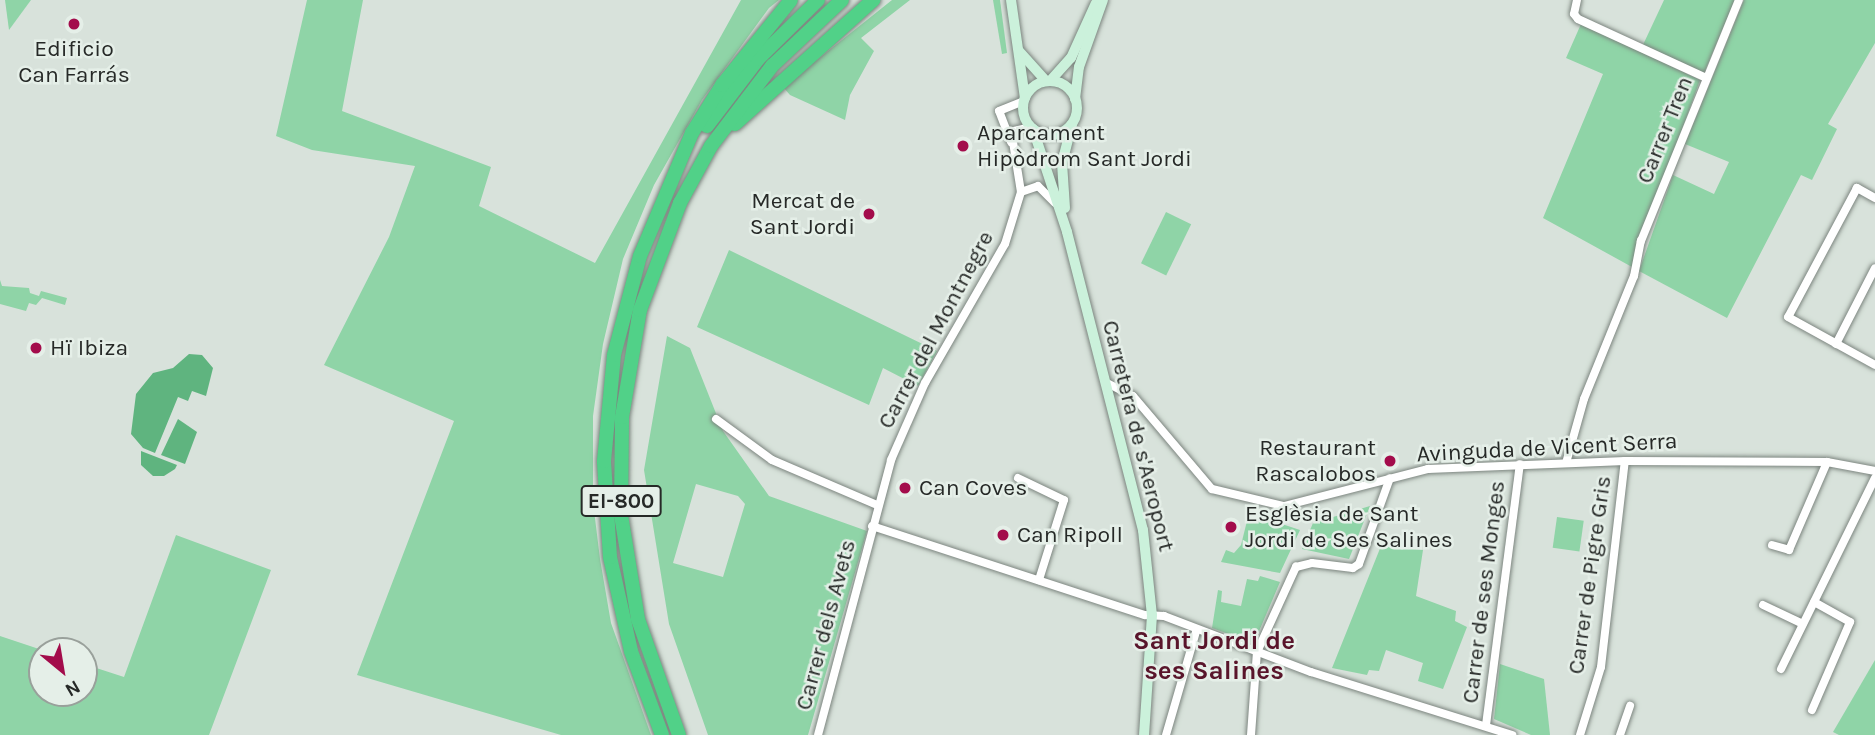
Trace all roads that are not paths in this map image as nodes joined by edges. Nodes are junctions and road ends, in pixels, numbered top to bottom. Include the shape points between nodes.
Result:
1 (790, 0) edge
2 (818, 0) edge
3 (842, 0) edge
4 (873, 0) edge
5 (1011, 0) edge
6 (1577, 0) edge
7 (1739, 0) edge
8 (1099, 2) edge
9 (1017, 48) junction
10 (1706, 78) junction
11 (1048, 81) junction
12 (1025, 99) junction
13 (1075, 99) junction
14 (1073, 121) junction
15 (1032, 128) junction
16 (711, 146) junction
17 (1015, 151) junction
18 (670, 187) junction
19 (1021, 192) junction
20 (1875, 198) edge
21 (1060, 211) junction
22 (1067, 232) junction
23 (1875, 268) edge
24 (1836, 344) junction
25 (1875, 365) edge
26 (1105, 382) junction
27 (716, 419) dead end
28 (1625, 461) junction
29 (1827, 462) junction
30 (1566, 463) junction
31 (1520, 464) junction
32 (1875, 471) edge
33 (1018, 478) dead end
34 (1390, 478) junction
35 (1875, 478) edge
36 (877, 505) junction
37 (873, 526) junction
38 (1772, 545) dead end
39 (1039, 580) junction
40 (1814, 601) junction
41 (1763, 605) dead end
42 (1152, 615) junction
43 (1803, 624) junction
44 (1196, 632) junction
45 (1256, 652) junction
46 (1781, 669) dead end
47 (1630, 706) dead end
48 (1812, 709) dead end
49 (1486, 725) junction
50 (662, 735) edge
51 (679, 735) edge
52 (818, 735) edge
53 (1144, 735) edge
54 (1166, 735) edge
55 (1251, 735) edge
56 (1512, 735) edge
57 (1580, 735) edge
58 (1620, 735) edge

1 - 18 highway via 722,85 692,133
2 - 18 highway, EI-800 via 733,90
3 - 16 highway, EI-800 via 772,66
4 - 16 highway
5 - 9 main road
6 - 10 street via 1574,14 1578,19
7 - 10 street, Carrer Tren
8 - 11 main road via 1071,58
8 - 13 main road via 1079,67
9 - 11 main road
9 - 12 main road
10 - 30 street, Carrer Tren via 1641,241 1634,276 1584,399
11 - 12 main road
11 - 13 main road via 1066,86
12 - 15 main road via 1024,116
12 - 17 street, Carrer del Montnegre via 999,111
13 - 14 main road
14 - 15 main road via 1060,133
14 - 22 main road via 1062,163
15 - 17 street via 1014,131
15 - 21 main road
16 - 51 highway, EI-800 via 656,262 629,359 622,417 621,515 627,567 646,647
17 - 19 street, Carrer del Montnegre
18 - 50 highway, EI-800 via 640,256 621,323 605,416 604,461 605,516 618,603
19 - 21 street via 1033,186 1043,188
19 - 36 street, Carrer del Montnegre via 1012,225 909,415
20 - 24 street via 1857,188 1788,317
21 - 22 main road
22 - 26 main road, Carretera de s'Aeroport
23 - 24 street
24 - 25 street
26 - 34 street, Avinguda de Vicent Serra via 1133,396 1203,482 1231,496 1284,506
26 - 42 main road, Carretera de s'Aeroport via 1143,530
27 - 36 street via 772,460
28 - 29 street, Avinguda de Vicent Serra
28 - 30 street, Avinguda de Vicent Serra
28 - 57 street, Carrer de Pigre Gris via 1601,667
29 - 32 street, Avinguda de Vicent Serra
29 - 38 street via 1789,551
30 - 31 street, Avinguda de Vicent Serra
31 - 34 street, Avinguda de Vicent Serra via 1428,469
31 - 49 street, Carrer de ses Monges
33 - 39 street via 1064,500
34 - 45 street via 1359,564 1353,568 1296,567
35 - 40 street
36 - 37 street, Carrer del Montnegre
37 - 39 street
37 - 52 street, Carrer dels Avets
39 - 42 street
40 - 43 street
40 - 48 street via 1850,622
41 - 43 street
42 - 44 street via 1187,624
42 - 53 main road, Carretera de s'Aeroport
43 - 46 street
44 - 45 street
44 - 54 street
45 - 49 street
45 - 55 street
47 - 58 street
49 - 56 street

